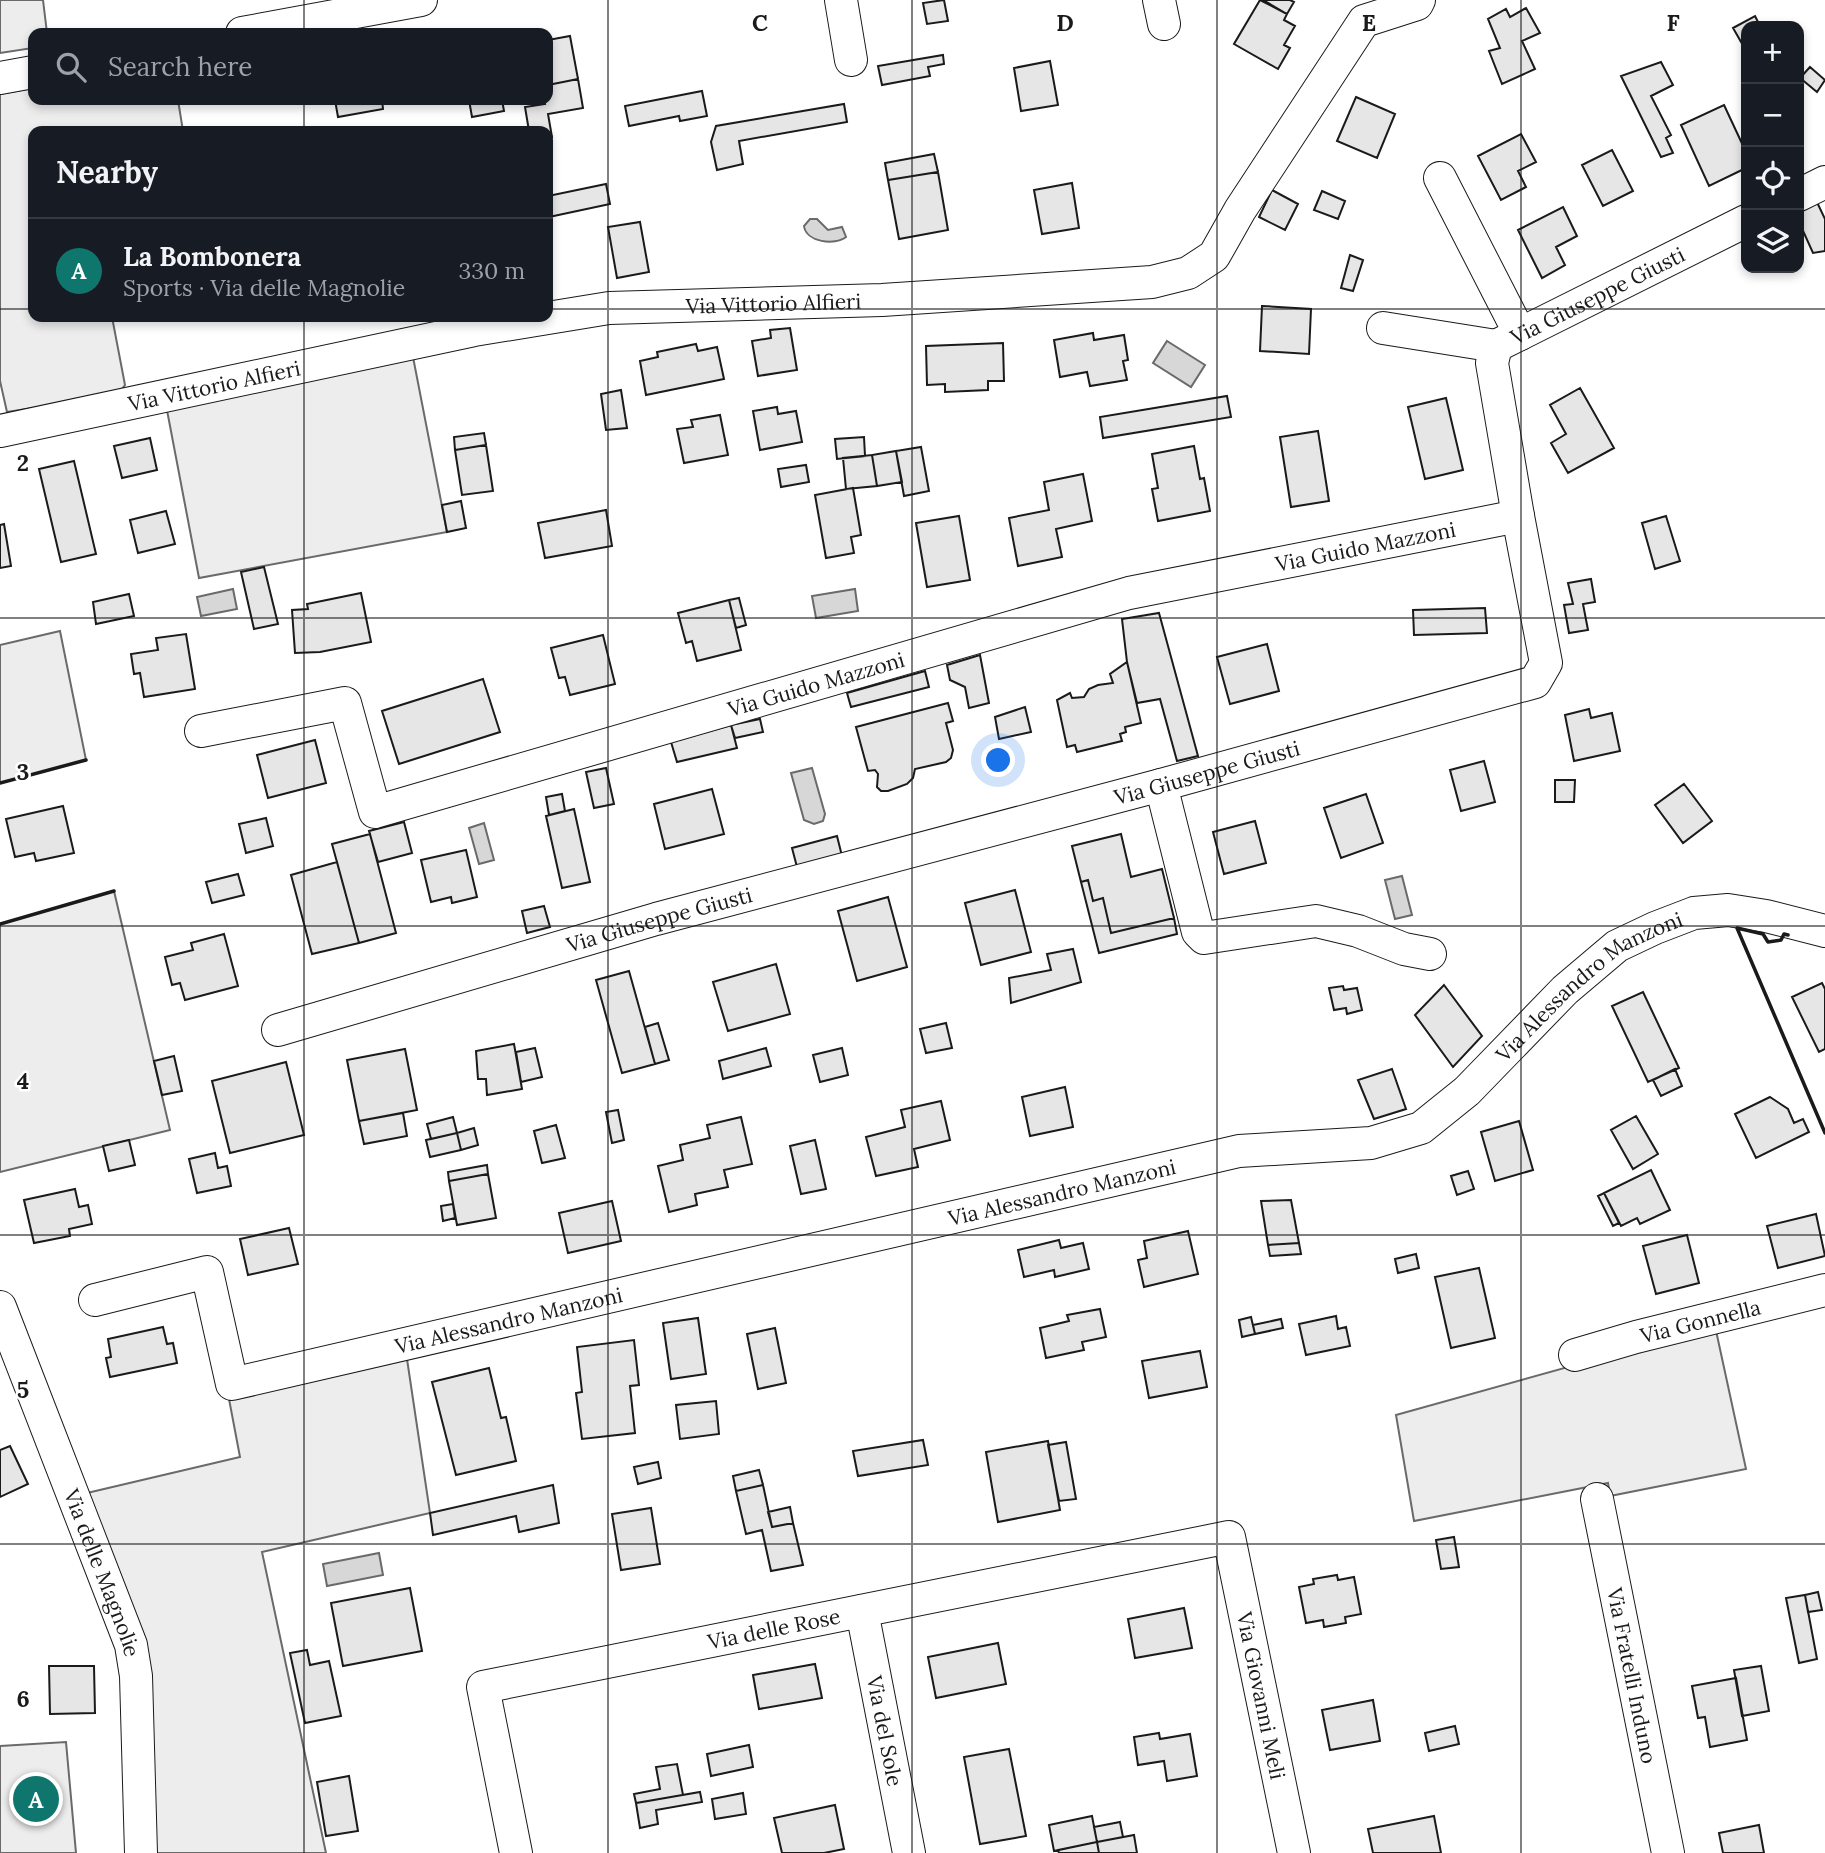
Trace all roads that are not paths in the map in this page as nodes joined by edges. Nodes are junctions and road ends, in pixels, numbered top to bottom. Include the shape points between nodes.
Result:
1 (421, 0) edge
2 (841, 0) edge
3 (1419, 0) edge
4 (269, 28) edge
5 (851, 60) dead end
6 (28, 73) edge
7 (0, 78) edge
8 (1440, 178) dead end
9 (1825, 182) edge
10 (1804, 192) edge
11 (1741, 224) edge
12 (553, 317) edge
13 (523, 322) edge
14 (1383, 328) dead end
15 (1508, 340) junction
16 (0, 431) edge
17 (1518, 516) junction
18 (201, 731) dead end
19 (1161, 785) junction
20 (1825, 930) edge
21 (1430, 954) dead end
22 (278, 1030) dead end
23 (1825, 1290) edge
24 (95, 1300) dead end
25 (0, 1307) edge
26 (1575, 1355) dead end
27 (1597, 1499) dead end
28 (1229, 1537) joint
29 (862, 1611) junction
30 (141, 1853) edge
31 (516, 1853) edge
32 (909, 1853) edge
33 (1294, 1853) edge
34 (1668, 1853) edge

1 - 4 street
2 - 5 street
3 - 12 street, Via Vittorio Alfieri via 1364,21 1214,256 1188,273 1152,282 883,300 609,308
6 - 7 street
8 - 15 street
9 - 10 street
11 - 15 street, Via Giuseppe Giusti
13 - 16 street, Via Vittorio Alfieri
14 - 15 street
15 - 17 street, Via Giuseppe Giusti via 1492,363
17 - 18 street, Via Guido Mazzoni via 1129,593 375,812 345,703
17 - 19 street, Via Giuseppe Giusti via 1546,663 1535,682
19 - 21 street via 1198,932 1204,938 1316,921
19 - 22 street, Via Giuseppe Giusti via 656,919
20 - 24 street, Via Alessandro Manzoni via 1728,910 1695,913 1655,928 1617,946 1565,990 1467,1091 1421,1128 1371,1143 1239,1151 232,1384 207,1272
23 - 26 street, Via Gonnella
25 - 30 street, Via delle Magnolie via 131,1645 136,1676
27 - 34 street, Via Fratelli Induno
28 - 29 street, Via delle Rose
28 - 33 street, Via Giovanni Meli
29 - 31 street, Via delle Rose via 483,1687
29 - 32 street, Via del Sole

